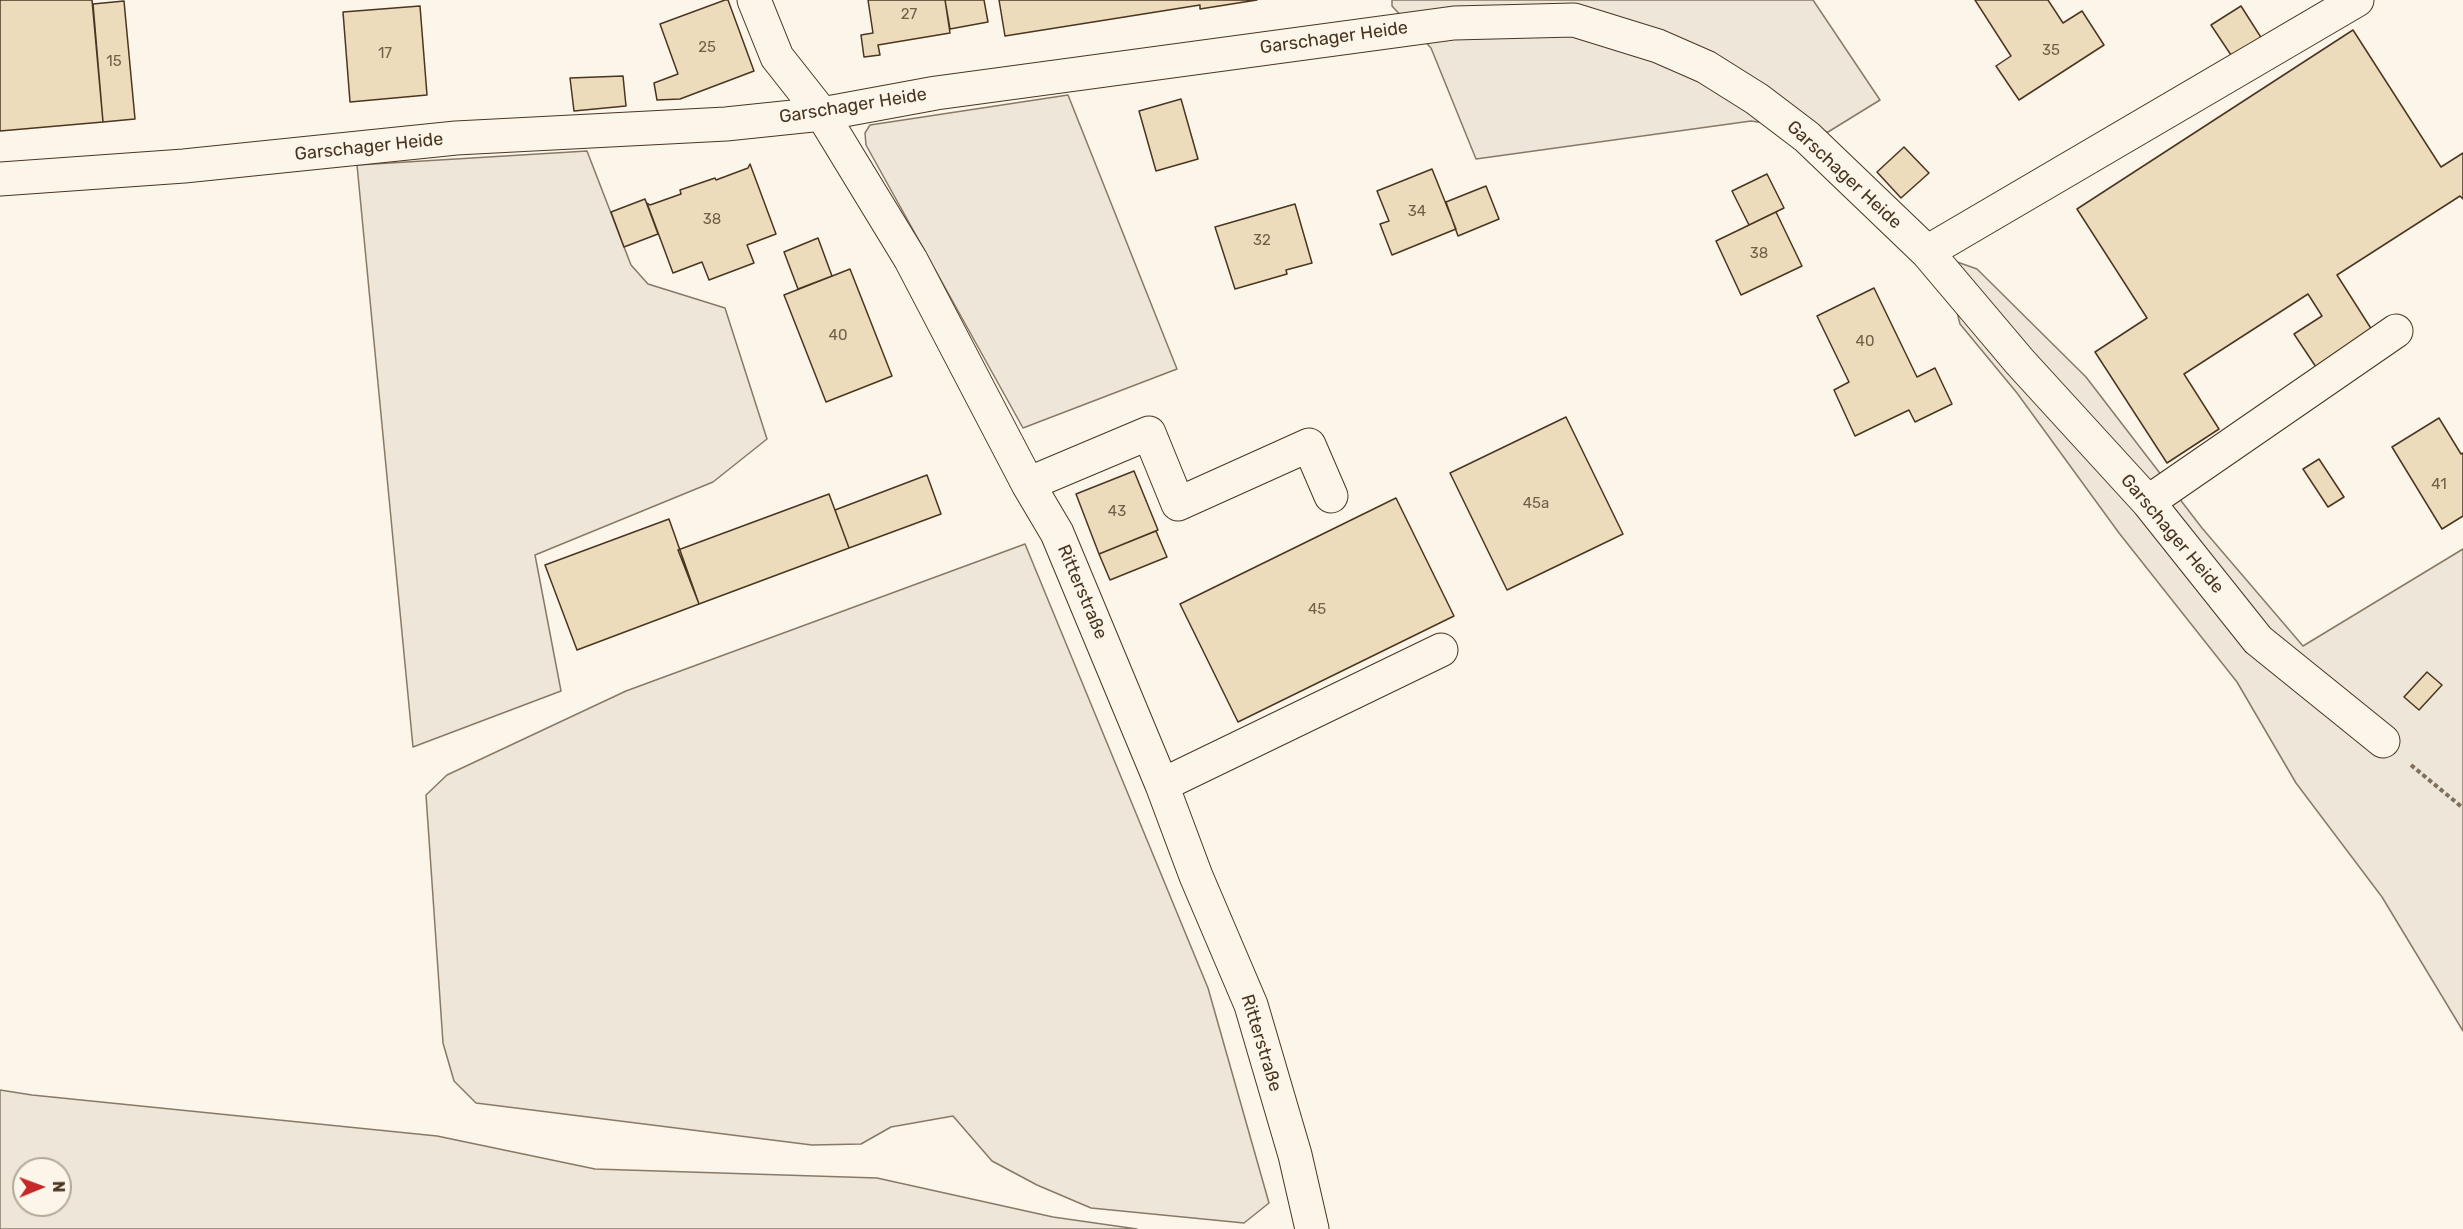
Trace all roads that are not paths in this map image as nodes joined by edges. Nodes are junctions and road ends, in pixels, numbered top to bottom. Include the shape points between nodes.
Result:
1 (754, 0) edge
2 (2358, 0) edge
3 (822, 114) junction
4 (0, 178) edge
5 (1926, 252) junction
6 (2396, 331) dead end
7 (1028, 484) junction
8 (1332, 496) dead end
9 (2148, 502) junction
10 (1441, 650) dead end
11 (2383, 741) road end
12 (1162, 785) junction
13 (1312, 1229) edge

1 - 3 street, Ritterstraße via 777,57
2 - 5 street
3 - 4 street, Garschager Heide via 726,124 456,138 184,166
3 - 5 street, Garschager Heide via 936,93 1454,22 1574,20 1658,46 1706,67 1757,99 1807,137
3 - 7 street, Ritterstraße via 911,260
5 - 9 street, Garschager Heide
6 - 9 street
7 - 8 street via 1149,433 1178,504 1309,445
7 - 12 street, Ritterstraße via 1057,532
9 - 11 street, Garschager Heide via 2258,640
10 - 12 street
12 - 13 street, Ritterstraße via 1251,1005

